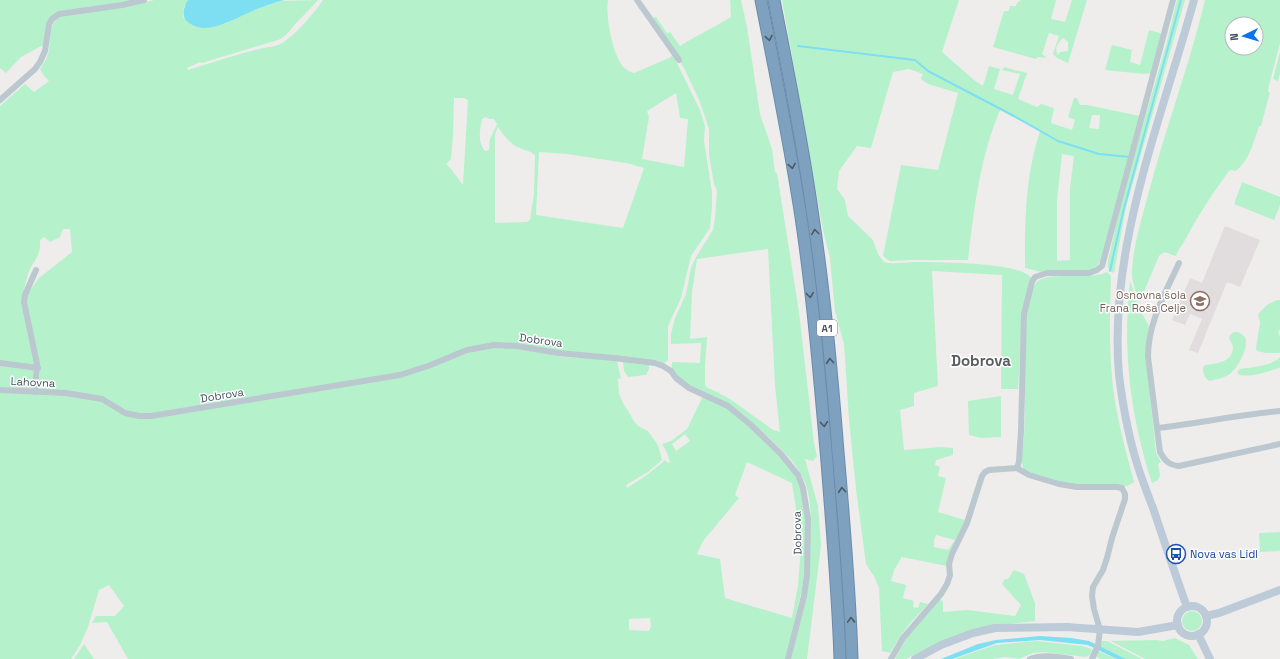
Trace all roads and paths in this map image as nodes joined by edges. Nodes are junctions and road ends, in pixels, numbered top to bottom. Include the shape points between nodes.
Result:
1 (144, 0) edge
2 (637, 0) edge
3 (762, 0) edge
4 (774, 0) edge
5 (1173, 0) edge
6 (1194, 0) edge
7 (679, 60) dead end
8 (0, 100) edge
9 (1179, 264) dead end
10 (36, 270) dead end
11 (0, 363) edge
12 (38, 368) junction
13 (0, 390) edge
14 (35, 392) junction
15 (66, 394) joint
16 (1280, 411) edge
17 (1158, 428) junction
18 (1280, 444) edge
19 (1017, 468) junction
20 (1280, 590) edge
21 (1187, 607) junction
22 (1206, 616) junction
23 (1178, 625) junction
24 (1100, 630) junction
25 (1198, 634) junction
26 (1092, 658) edge
27 (788, 659) edge
28 (840, 659) edge
29 (852, 659) edge
30 (891, 659) edge
31 (915, 659) edge
32 (1030, 659) edge
33 (1071, 659) edge
34 (1210, 659) edge

1 - 8 street via 60,14 52,19 49,24 46,51 35,69
2 - 7 street
3 -> 28 highway, A1 via 801,218 812,303 831,516
29 -> 4 highway, A1 via 846,539 826,315 804,158
5 - 19 street via 1102,266 1089,273 1047,272 1035,277 1032,282 1024,314 1021,431
6 - 21 street via 1143,175 1130,229 1122,275 1118,347 1120,376 1132,445
9 - 17 street via 1155,315 1148,347
10 - 12 street via 24,302
11 - 12 street
12 - 14 street
13 - 14 street, Lahovna
14 - 15 street, Lahovna
15 - 27 street, Dobrova via 102,399 125,412 151,416 400,375 467,350 494,345 655,363 670,371 689,388 728,406 782,454 798,474 808,519 807,575
16 - 17 street
17 - 18 street via 1160,452 1171,465 1179,466
19 - 24 street via 1029,475 1059,484 1077,487 1117,487 1124,490 1125,499 1107,558 1093,587 1094,609
19 - 30 street via 985,472 982,476 967,523 952,554 947,584 937,600 903,638
20 - 22 street
21 - 22 street via 1196,606
21 - 23 street via 1180,612
22 - 25 street via 1206,624
23 - 24 street via 1138,632
23 - 25 street via 1180,630 1188,635
24 - 26 street via 1098,645
24 - 31 street via 1045,626 995,628 941,645
25 - 34 street
32 - 33 street via 1051,656

